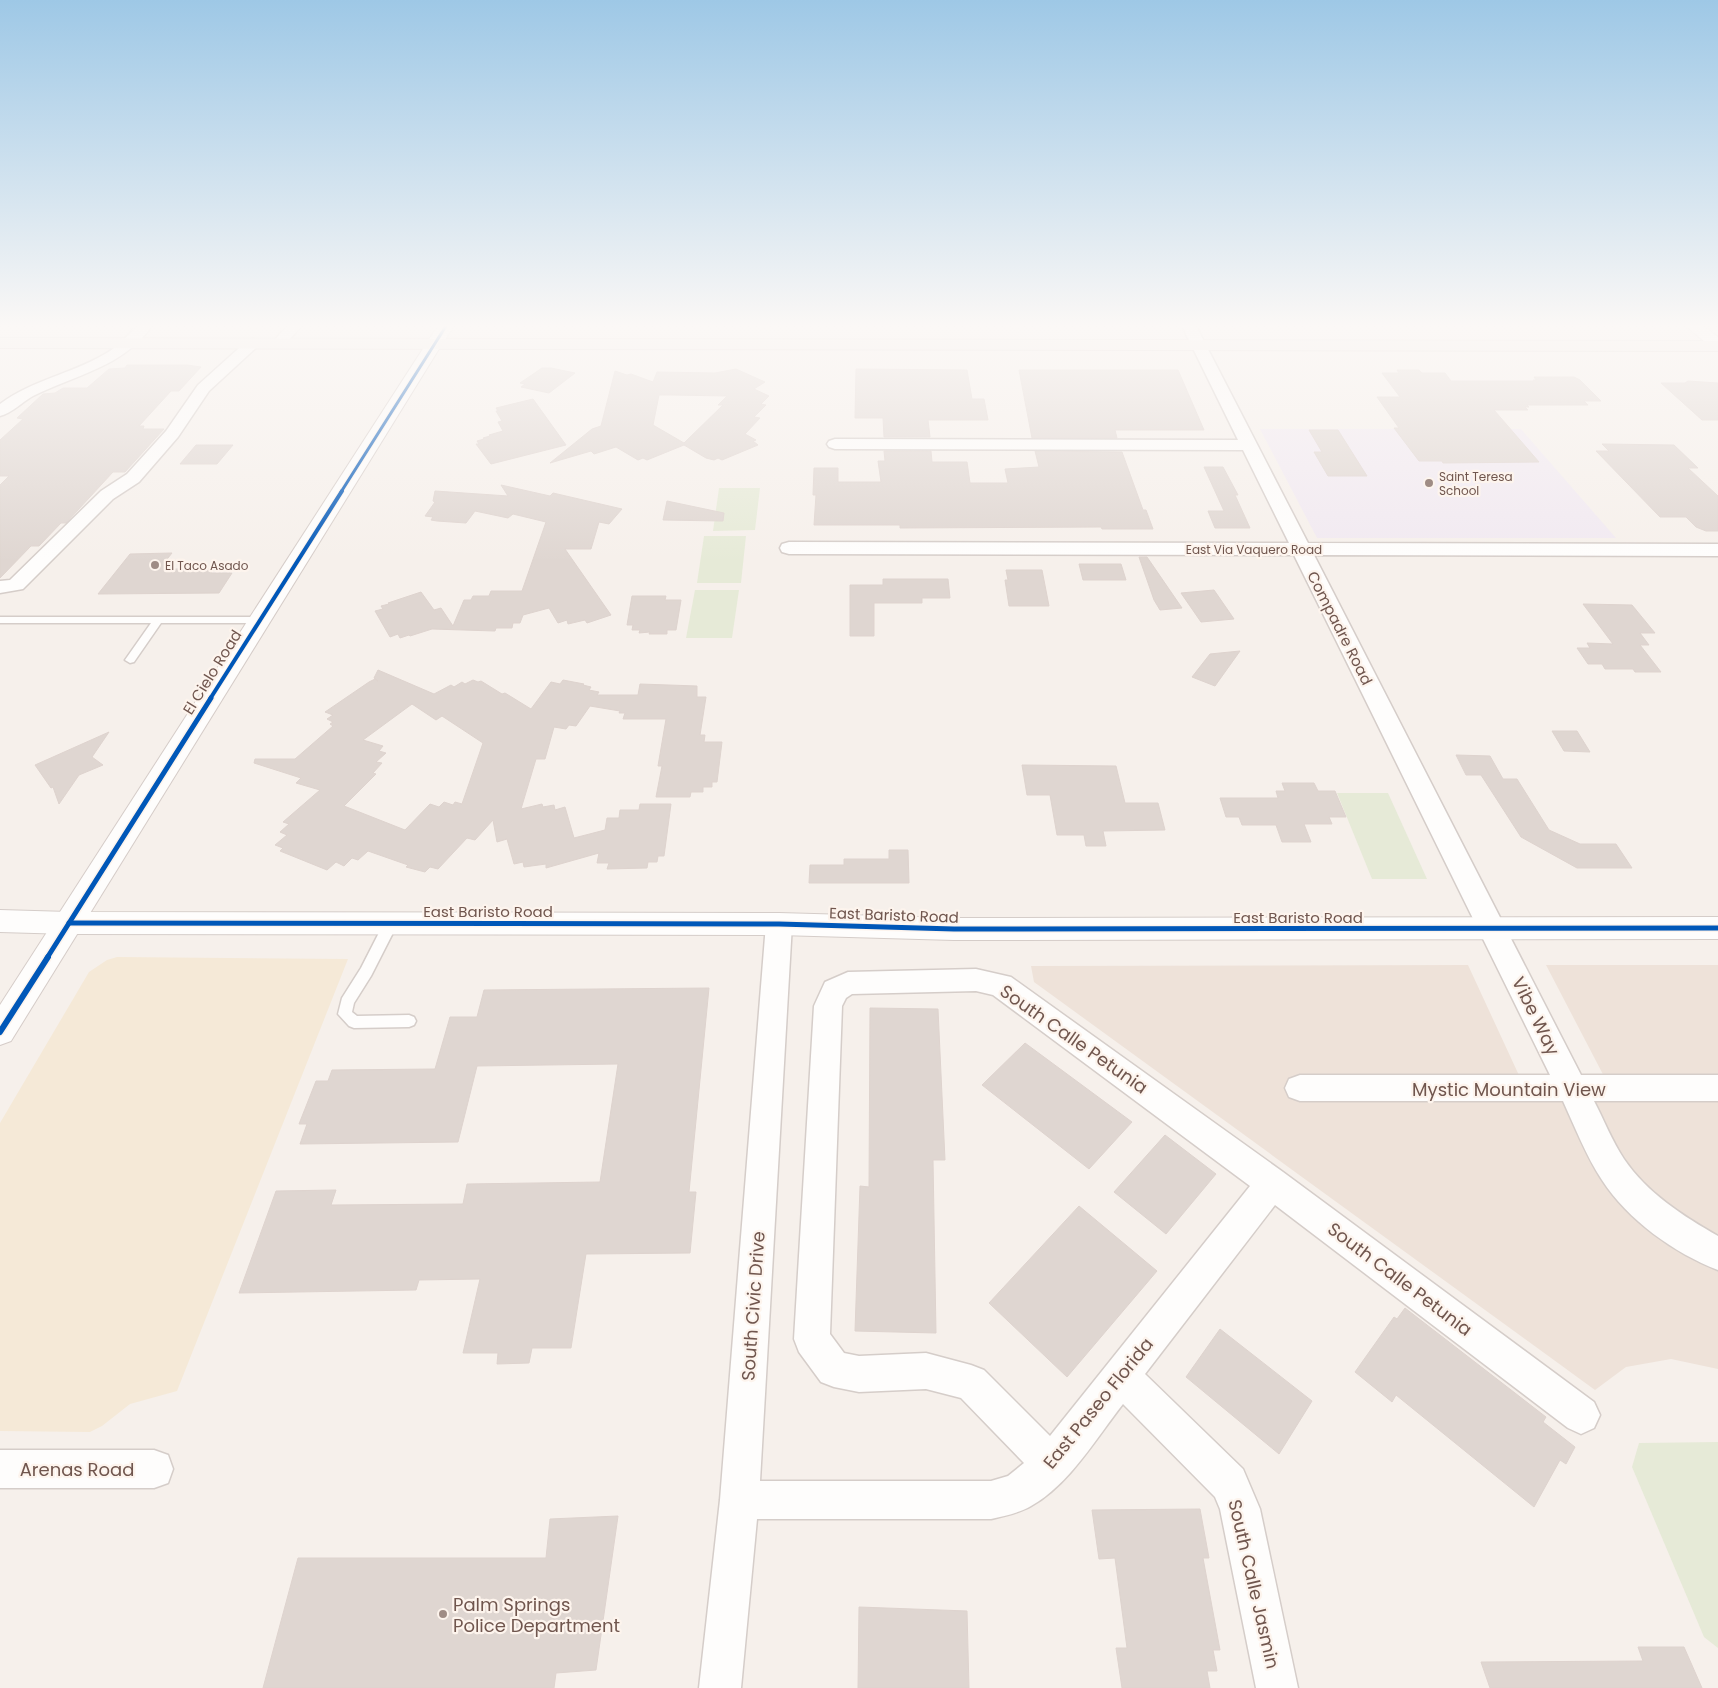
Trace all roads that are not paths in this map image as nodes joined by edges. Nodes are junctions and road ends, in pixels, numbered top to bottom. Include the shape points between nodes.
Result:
1 (191, 405) edge
2 (396, 405) edge
3 (1229, 405) edge
4 (835, 444) dead end
5 (1249, 445) junction
6 (789, 548) dead end
7 (1300, 549) junction
8 (1718, 550) edge
9 (0, 587) edge
10 (0, 620) edge
11 (158, 620) junction
12 (260, 620) junction
13 (130, 660) dead end
14 (0, 921) edge
15 (68, 923) junction
16 (391, 924) junction
17 (779, 924) junction
18 (1718, 928) edge
19 (1493, 929) junction
20 (409, 1020) dead end
21 (0, 1032) edge
22 (1300, 1088) dead end
23 (1718, 1088) edge
24 (1572, 1089) junction
25 (1272, 1183) junction
26 (1718, 1254) edge
27 (1121, 1376) junction
28 (1581, 1414) dead end
29 (1052, 1465) junction
30 (0, 1468) edge
31 (154, 1468) dead end
32 (739, 1500) junction
33 (720, 1688) edge
34 (1277, 1688) edge

1 - 9 street via 172,434 133,478 106,495 16,585
2 - 12 street, El Cielo Road
3 - 5 street, Compadre Road
4 - 5 street
5 - 7 street, Compadre Road
6 - 7 street, East Via Vaquero Road
7 - 8 street, East Via Vaquero Road
7 - 19 street, Compadre Road
10 - 11 lane
11 - 12 lane
11 - 13 lane
12 - 15 street, El Cielo Road
14 - 15 street, East Baristo Road
15 - 16 street, East Baristo Road
15 - 21 street, El Cielo Road
16 - 17 street, East Baristo Road
16 - 20 lane via 348,1002 345,1014 354,1022
17 - 19 street, East Baristo Road via 954,930
17 - 32 street, South Civic Drive
18 - 19 street, East Baristo Road
19 - 24 street, Vibe Way
22 - 24 street, Mystic Mountain View
23 - 24 street, Mystic Mountain View
24 - 26 street, Vibe Way via 1624,1186 1676,1229
25 - 27 street, East Paseo Florida
25 - 28 street, South Calle Petunia
25 - 29 street, South Calle Petunia via 1000,985 976,980 848,983 836,990 828,1006 812,1339 834,1368 859,1374 926,1371 971,1383
27 - 29 street, East Paseo Florida
27 - 34 street, South Calle Jasmin via 1230,1483 1240,1508
29 - 32 street, East Paseo Florida via 1018,1492 991,1500
30 - 31 street, Arenas Road
32 - 33 street, South Civic Drive

